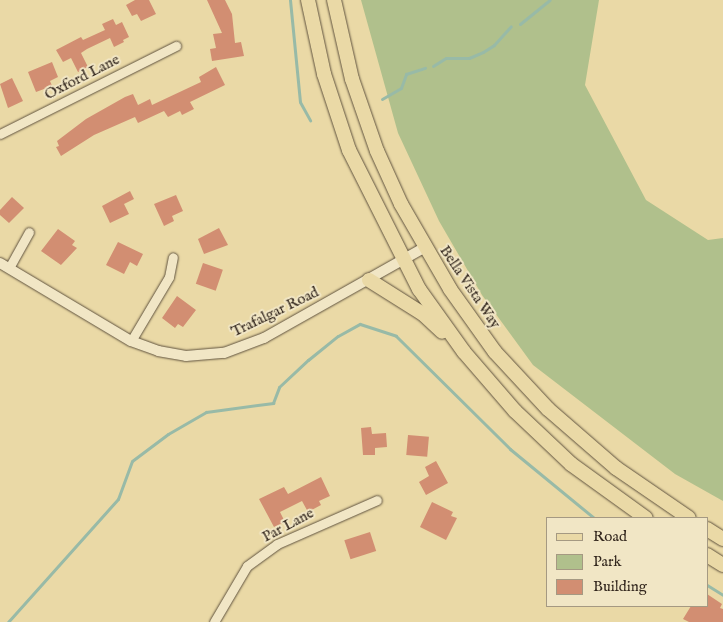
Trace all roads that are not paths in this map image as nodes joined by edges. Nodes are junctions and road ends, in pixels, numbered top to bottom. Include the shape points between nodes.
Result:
1 (308, 0) edge
2 (334, 0) edge
3 (176, 46) dead end
4 (0, 134) edge
5 (29, 232) dead end
6 (424, 248) junction
7 (172, 258) dead end
8 (402, 261) junction
9 (5, 266) edge
10 (369, 280) junction
11 (131, 341) junction
12 (464, 352) junction
13 (377, 500) dead end
14 (645, 517) edge
15 (688, 517) edge
16 (708, 530) edge
17 (723, 539) edge
18 (708, 556) edge
19 (723, 564) edge
20 (214, 622) edge

1 - 8 main road via 324,74 349,150
2 - 6 main road, Bella Vista Way via 352,78 377,151
3 - 4 street, Oxford Lane
5 - 9 street
6 - 8 street, Trafalgar Road
6 - 15 main road, Bella Vista Way via 495,352 548,409 616,468
7 - 11 street via 169,277
8 - 10 street, Trafalgar Road
8 - 12 main road
9 - 11 street, Trafalgar Road
10 - 11 street, Trafalgar Road via 264,338 224,353 186,356 158,351
10 - 12 main road via 423,314
12 - 14 main road via 515,411 571,464
13 - 20 street, Par Lane via 277,544 247,566
16 - 17 main road
18 - 19 main road

